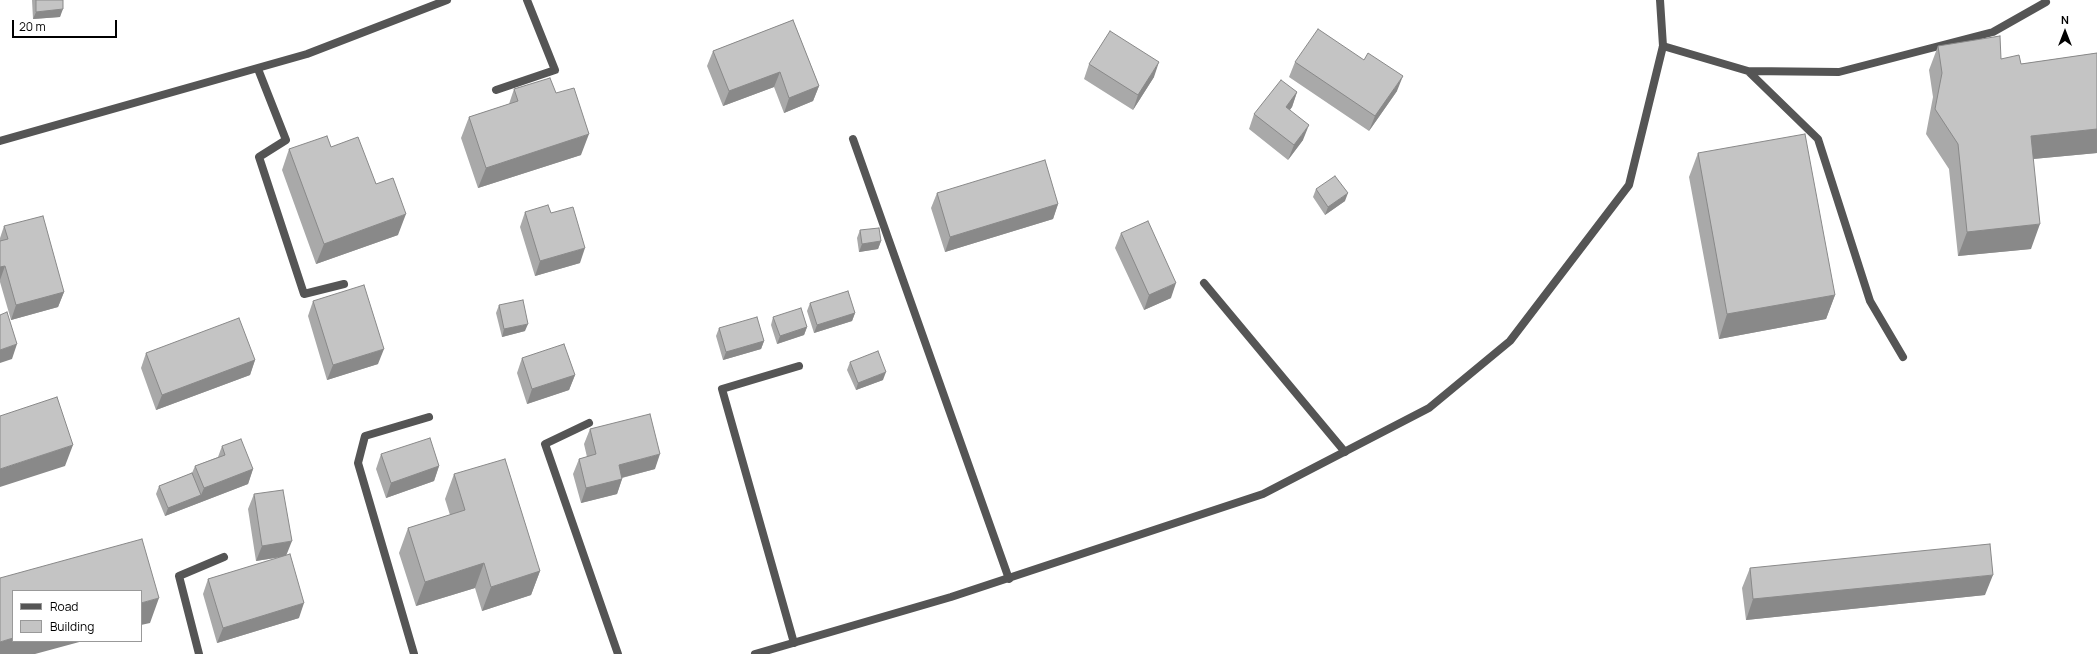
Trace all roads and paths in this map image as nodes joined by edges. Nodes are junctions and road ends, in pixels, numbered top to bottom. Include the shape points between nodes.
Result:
1 (447, 0) edge
2 (527, 0) edge
3 (1660, 0) edge
4 (2046, 2) dead end
5 (1663, 46) junction
6 (258, 69) junction
7 (1748, 71) junction
8 (496, 90) dead end
9 (853, 139) dead end
10 (0, 141) edge
11 (1204, 283) dead end
12 (344, 284) dead end
13 (1902, 358) dead end
14 (798, 366) dead end
15 (429, 417) dead end
16 (589, 424) dead end
17 (1345, 452) junction
18 (224, 557) dead end
19 (1009, 579) junction
20 (794, 643) junction
21 (198, 654) edge
22 (414, 654) edge
23 (618, 654) edge
24 (755, 654) edge

1 - 6 street via 307,54
2 - 8 street via 555,70
3 - 5 street
4 - 7 street via 1993,32 1839,72
5 - 7 street
5 - 17 street via 1629,185 1510,341 1428,408
6 - 10 street
6 - 12 street via 286,140 259,157 304,294
7 - 13 street via 1818,139 1870,301
9 - 19 street
11 - 17 street
14 - 20 street via 722,389
15 - 22 street via 365,436 358,463
16 - 23 street via 545,444
17 - 19 street via 1263,494
18 - 21 street via 179,576
19 - 20 street
20 - 24 street

